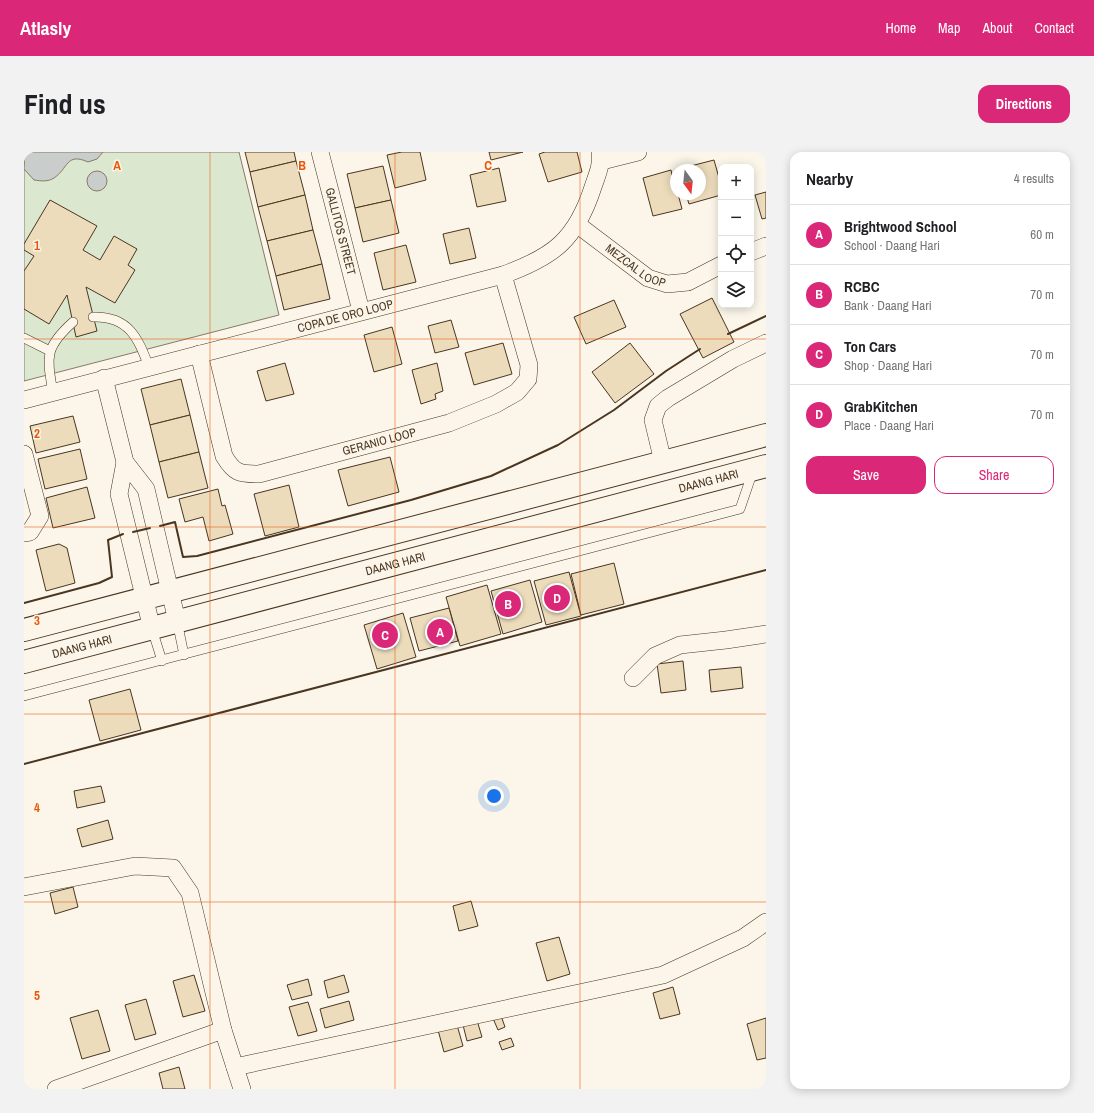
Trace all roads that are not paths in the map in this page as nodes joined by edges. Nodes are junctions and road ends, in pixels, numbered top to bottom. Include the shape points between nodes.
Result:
1 (638, 152) edge
2 (322, 153) edge
3 (601, 156) edge
4 (578, 224) junction
5 (766, 246) edge
6 (754, 251) edge
7 (718, 267) edge
8 (503, 275) junction
9 (361, 311) junction
10 (93, 317) dead end
11 (73, 322) dead end
12 (24, 338) edge
13 (766, 343) edge
14 (50, 351) junction
15 (199, 354) junction
16 (150, 367) junction
17 (104, 378) junction
18 (52, 393) junction
19 (24, 400) edge
20 (766, 435) edge
21 (24, 454) edge
22 (125, 462) junction
23 (663, 462) junction
24 (760, 468) edge
25 (24, 533) edge
26 (169, 591) junction
27 (144, 598) junction
28 (177, 621) junction
29 (152, 628) junction
30 (24, 630) edge
31 (766, 634) edge
32 (184, 655) junction
33 (162, 661) junction
34 (24, 662) edge
35 (634, 678) dead end
36 (24, 696) edge
37 (24, 887) edge
38 (766, 922) edge
39 (223, 1030) junction
40 (235, 1067) junction
41 (56, 1089) edge
42 (242, 1089) edge

1 - 3 street
2 - 9 street, GALLITOS STREET
3 - 4 street, COPA DE ORO LOOP via 591,194
4 - 7 street, MEZCAL LOOP via 648,278 667,284 688,282
4 - 8 street, COPA DE ORO LOOP via 559,246 533,264
5 - 6 street
8 - 9 street, COPA DE ORO LOOP
8 - 15 street, GERANIO LOOP via 529,365 528,379 517,392 496,404 449,423 259,474 243,474 232,469 224,456
9 - 15 street, COPA DE ORO LOOP
10 - 16 lane via 105,317 125,325 138,340
11 - 14 lane via 57,336
12 - 14 lane
13 - 23 street via 733,359 658,406 653,420
14 - 18 lane via 48,362
15 - 16 street, COPA DE ORO LOOP
16 - 17 street, COPA DE ORO LOOP
17 - 18 street, COPA DE ORO LOOP
17 - 22 street
18 - 19 street, COPA DE ORO LOOP
20 - 23 main road
21 - 25 street via 40,516 30,532
22 - 26 street via 146,489
22 - 27 street via 119,494
23 - 26 main road
24 - 28 main road, DAANG HARI
24 - 32 lane via 740,509
26 - 27 main road
26 - 28 street
27 - 29 street
27 - 30 main road
28 - 29 main road, DAANG HARI
28 - 32 lane
29 - 33 lane
29 - 34 main road, DAANG HARI
31 - 35 street via 680,645 655,656
32 - 33 lane
33 - 36 lane
37 - 39 street via 135,866 173,868 190,893
38 - 40 street via 743,938 663,975
39 - 40 street
39 - 41 street
40 - 42 street

